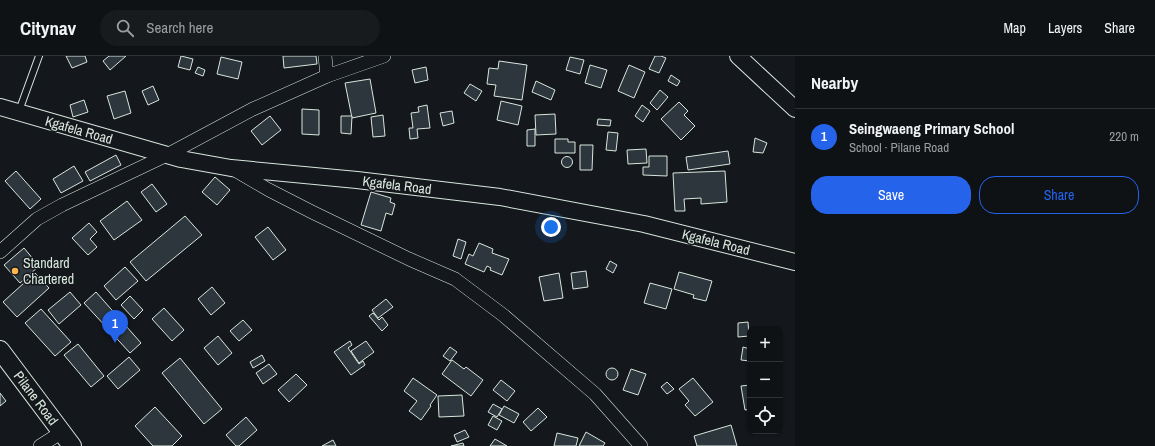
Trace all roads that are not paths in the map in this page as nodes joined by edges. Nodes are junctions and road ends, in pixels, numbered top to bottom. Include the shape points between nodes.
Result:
1 (39, 56) edge
2 (325, 56) edge
3 (384, 56) edge
4 (738, 56) edge
5 (327, 76) junction
6 (0, 107) edge
7 (795, 109) edge
8 (18, 112) junction
9 (167, 155) junction
10 (231, 168) junction
11 (0, 252) edge
12 (795, 262) edge
13 (0, 350) edge
14 (67, 439) edge
15 (40, 446) edge
16 (640, 446) edge

1 - 8 lane
2 - 5 street
3 - 5 street
4 - 7 street
5 - 9 street via 253,109
6 - 8 street, Kgafela Road
8 - 9 street, Kgafela Road
9 - 10 street, Kgafela Road
9 - 11 street via 36,219
10 - 12 street, Kgafela Road via 500,196 644,224
10 - 16 street via 312,212 456,279 503,315 595,394
13 - 14 main road, Pilane Road
14 - 15 street

